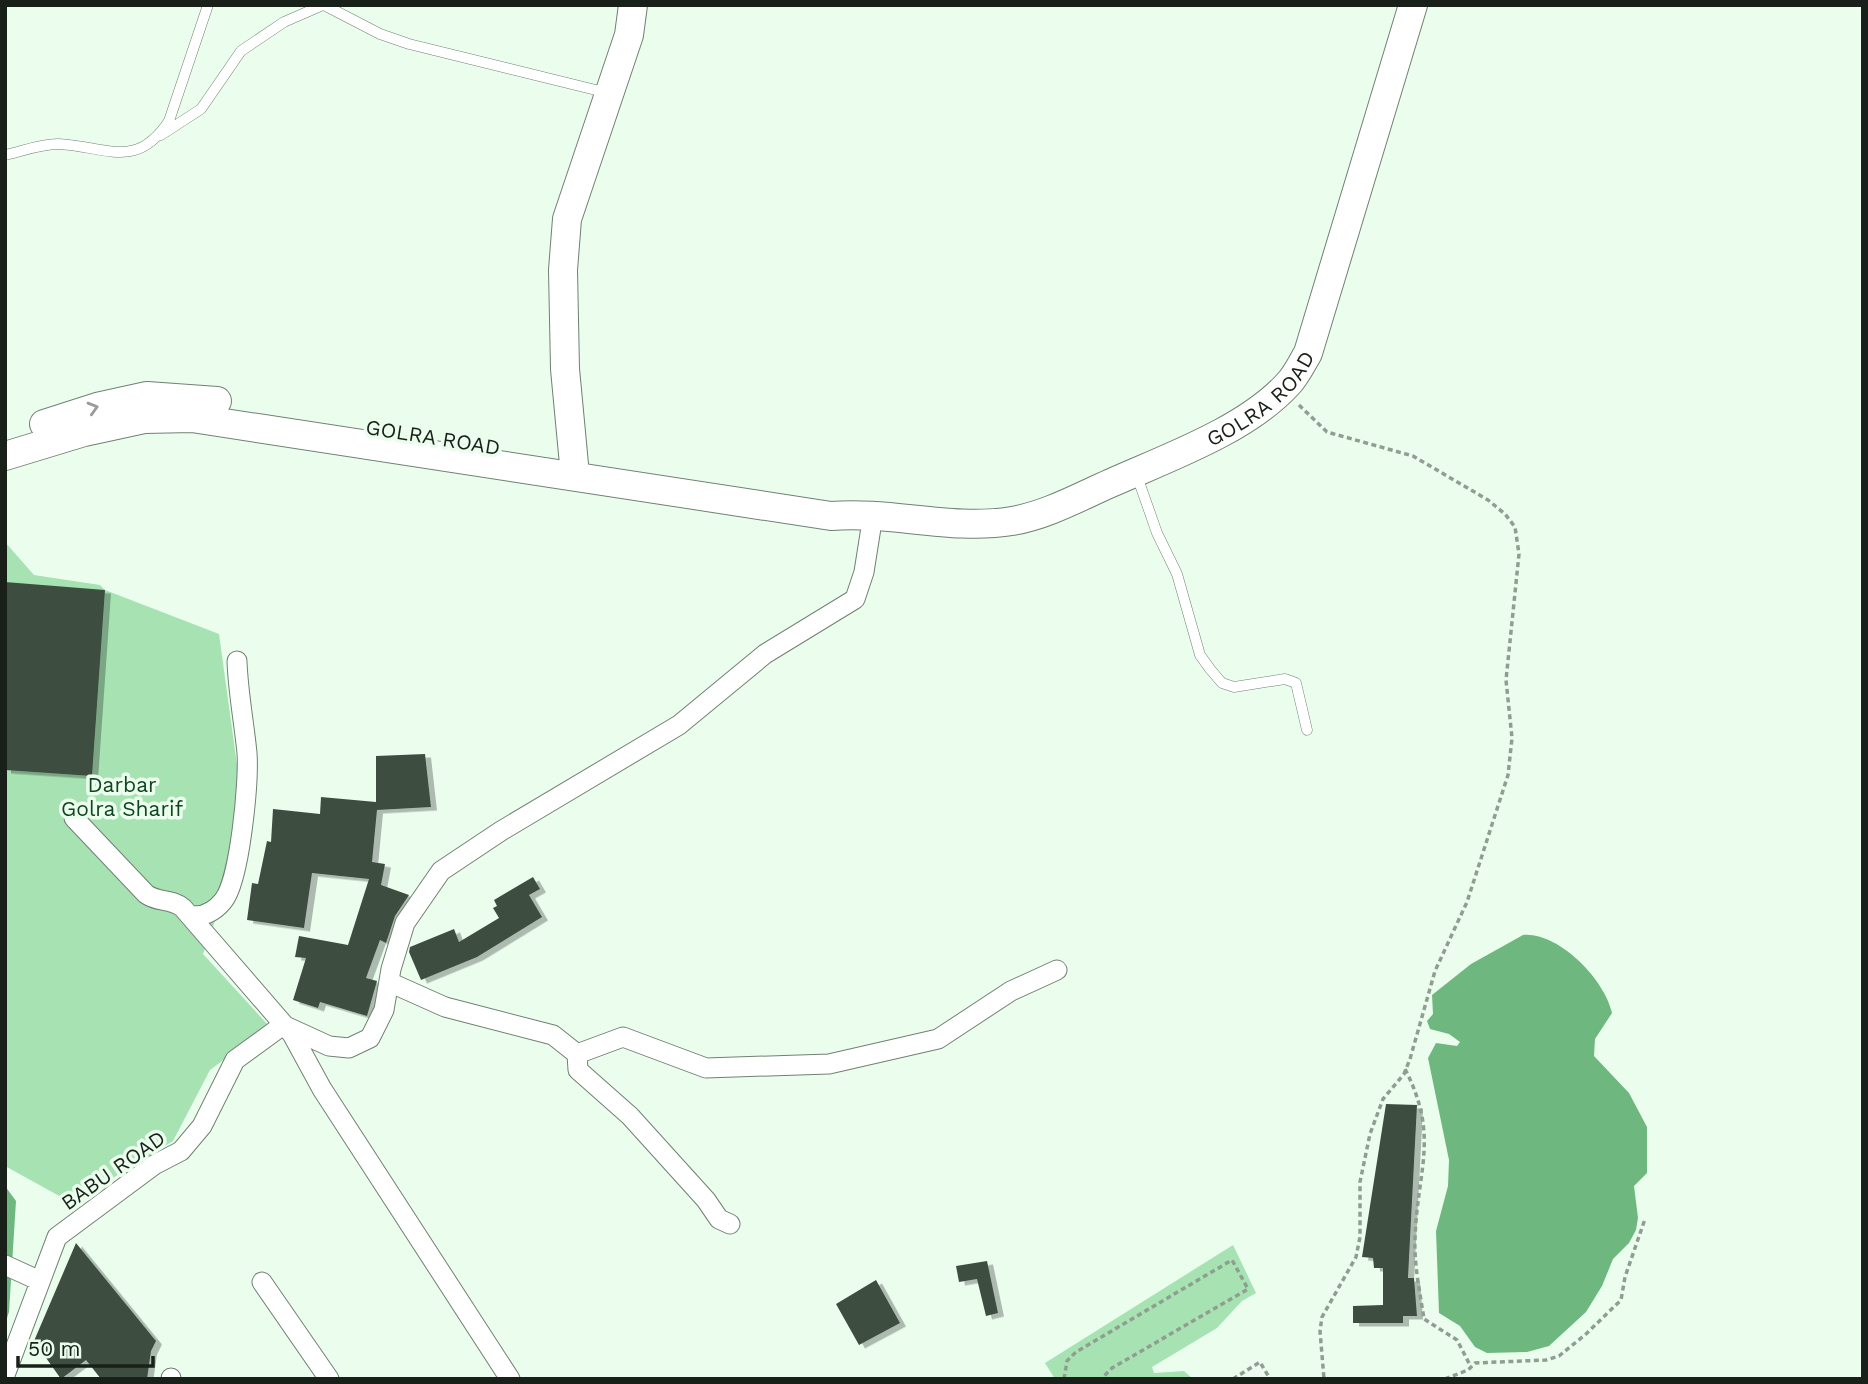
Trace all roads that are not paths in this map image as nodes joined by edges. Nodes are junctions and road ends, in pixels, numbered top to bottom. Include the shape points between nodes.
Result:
1 (208, 5) edge
2 (323, 5) edge
3 (633, 5) edge
4 (1413, 5) edge
5 (608, 93) junction
6 (159, 136) junction
7 (5, 155) edge
8 (5, 437) edge
9 (5, 456) edge
10 (575, 468) junction
11 (1136, 472) junction
12 (867, 514) junction
13 (237, 661) dead end
14 (1307, 730) dead end
15 (74, 818) dead end
16 (189, 915) junction
17 (1057, 970) dead end
18 (389, 982) junction
19 (283, 1025) junction
20 (577, 1054) junction
21 (730, 1224) dead end
22 (5, 1265) edge
23 (40, 1281) junction
24 (262, 1282) dead end
25 (5, 1375) edge
26 (330, 1379) edge
27 (510, 1379) edge

1 - 6 lane via 169,121
2 - 5 lane via 409,44
2 - 6 lane via 284,22 241,51 201,110
3 - 5 street via 629,34
4 - 11 street, GOLRA ROAD via 1308,353 1283,388 1254,412 1195,446
5 - 10 street via 567,219 565,369
6 - 7 lane via 144,149 127,153 54,144
8 -> 10 street, GOLRA ROAD via 147,396 221,401
9 - 10 street, GOLRA ROAD via 144,419 192,418
10 - 12 street, GOLRA ROAD via 843,501
11 - 12 street, GOLRA ROAD via 1052,509 1011,521 953,523
11 - 14 lane via 1177,574 1200,655 1223,683 1234,687 1285,679 1296,683
12 - 18 street via 864,572 855,598 765,654 680,725 441,871 405,923
13 - 16 street via 247,776 232,883 224,900 206,915
15 - 16 street via 146,894 176,902
16 - 19 street
17 - 20 street via 1011,991 938,1039 829,1065 706,1068 623,1037
18 - 19 street via 384,1010 370,1038 349,1048 329,1046
18 - 20 street via 445,1007 553,1035
19 - 23 street, BABU ROAD via 235,1060 215,1104 181,1151 154,1165 57,1237
19 - 27 street
20 - 21 street via 578,1070 630,1116 719,1219
22 - 23 street
23 - 25 street, BABU ROAD
24 - 26 street

